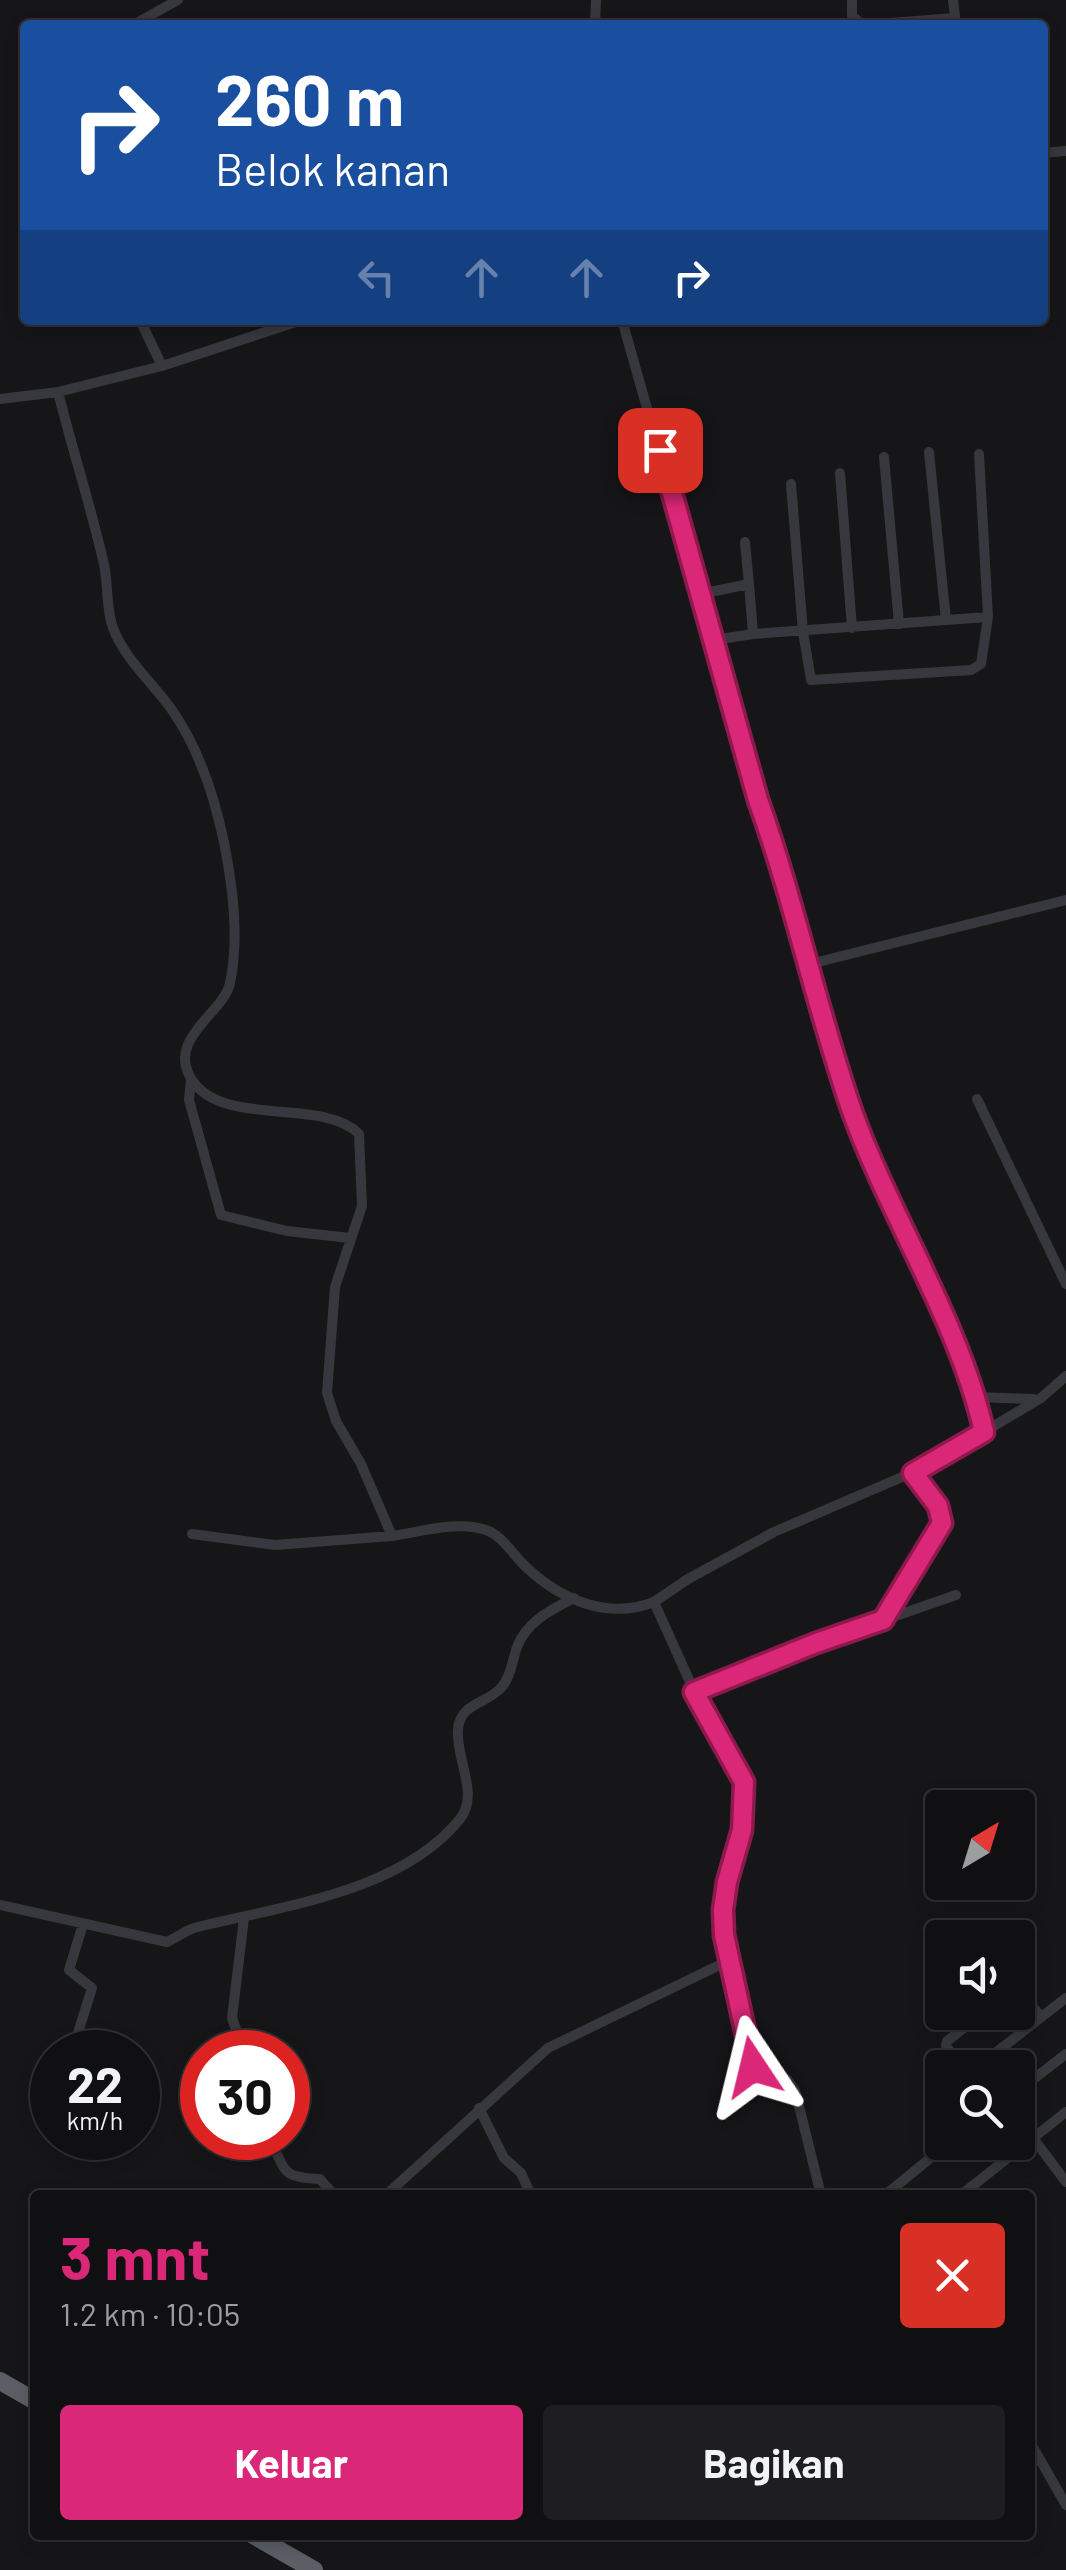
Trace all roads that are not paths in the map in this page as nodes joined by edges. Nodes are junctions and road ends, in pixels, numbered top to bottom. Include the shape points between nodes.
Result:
1 (178, 0) edge
2 (141, 20) edge
3 (142, 325) edge
4 (287, 325) edge
5 (623, 325) edge
6 (162, 366) junction
7 (58, 392) junction
8 (0, 399) edge
9 (929, 452) dead end
10 (980, 454) dead end
11 (884, 457) dead end
12 (840, 473) dead end
13 (791, 484) dead end
14 (745, 542) dead end
15 (749, 584) junction
16 (700, 594) junction
17 (988, 616) junction
18 (946, 620) junction
19 (899, 624) junction
20 (852, 628) junction
21 (803, 632) junction
22 (753, 634) junction
23 (714, 640) junction
24 (1066, 900) edge
25 (806, 964) junction
26 (191, 1079) junction
27 (976, 1099) dead end
28 (350, 1238) junction
29 (1066, 1284) edge
30 (1066, 1376) edge
31 (975, 1397) junction
32 (1040, 1398) junction
33 (984, 1432) junction
34 (913, 1473) junction
35 (192, 1534) dead end
36 (392, 1536) junction
37 (956, 1595) dead end
38 (574, 1598) junction
39 (654, 1602) junction
40 (883, 1620) junction
41 (694, 1692) junction
42 (0, 1905) edge
43 (83, 1924) junction
44 (244, 1926) junction
45 (730, 1960) junction
46 (1066, 1998) edge
47 (1035, 2010) edge
48 (1041, 2017) junction
49 (79, 2030) edge
50 (236, 2030) edge
51 (961, 2030) edge
52 (949, 2050) edge
53 (999, 2050) edge
54 (1066, 2054) edge
55 (1035, 2078) edge
56 (479, 2108) junction
57 (1066, 2112) edge
58 (1035, 2136) edge
59 (1035, 2140) edge
60 (282, 2160) edge
61 (928, 2160) edge
62 (1002, 2160) edge
63 (1064, 2176) edge
64 (330, 2190) edge
65 (391, 2190) edge
66 (528, 2190) edge
67 (820, 2190) edge
68 (891, 2190) edge
69 (968, 2190) edge
70 (0, 2380) edge
71 (0, 2392) edge
72 (30, 2398) edge
73 (30, 2408) edge
74 (1035, 2451) edge
75 (1066, 2505) edge
76 (262, 2540) edge
77 (280, 2540) edge
78 (314, 2570) edge
79 (330, 2570) edge

1 - 2 street
3 - 6 street
4 - 6 street
5 - 16 street
6 - 7 street
7 - 8 street
7 - 26 street via 104,564 112,626 196,755 223,845 232,893 230,985 186,1051
9 - 18 street
10 - 17 street
11 - 19 street
12 - 20 street
13 - 21 street
14 - 15 street
15 - 16 street
15 - 22 street
16 - 23 street
17 - 18 street
17 - 21 street via 980,664 971,670 813,681
18 - 19 street
19 - 20 street
20 - 21 street
21 - 22 street
22 - 23 street
23 - 25 street
24 - 25 street
25 - 31 street via 854,1117
26 - 28 street via 189,1100 221,1215
26 - 28 street via 232,1105 327,1117 359,1134 362,1206
27 - 29 street
28 - 36 street via 335,1286 327,1393
30 - 32 street
31 - 32 street
31 - 33 street
32 - 33 street
33 - 34 street
34 - 39 street via 774,1532
34 - 40 street via 938,1506 942,1523
35 - 36 street via 275,1545
36 - 38 street via 486,1530 558,1593
37 - 40 street
38 - 39 street via 620,1612
38 - 44 street via 528,1628 503,1686 462,1714 457,1734 468,1802 438,1840 365,1882
39 - 41 street
40 - 41 street
41 - 45 street via 744,1782 742,1830 723,1910
42 - 43 street
43 - 44 street via 167,1942 188,1930
43 - 49 street via 69,1970 92,1992
44 - 50 street via 232,2018
45 - 56 street via 548,2048
45 - 67 street via 753,2067 792,2084
46 - 48 street
47 - 48 street
48 - 53 street
51 - 52 street via 946,2041
54 - 55 street
56 - 65 street
56 - 66 street
57 - 58 street
59 - 63 street
60 - 64 street via 290,2174 320,2178
61 - 68 street
62 - 69 street
70 - 72 highway
71 - 73 highway
74 - 75 street
76 - 78 highway
77 - 79 highway

